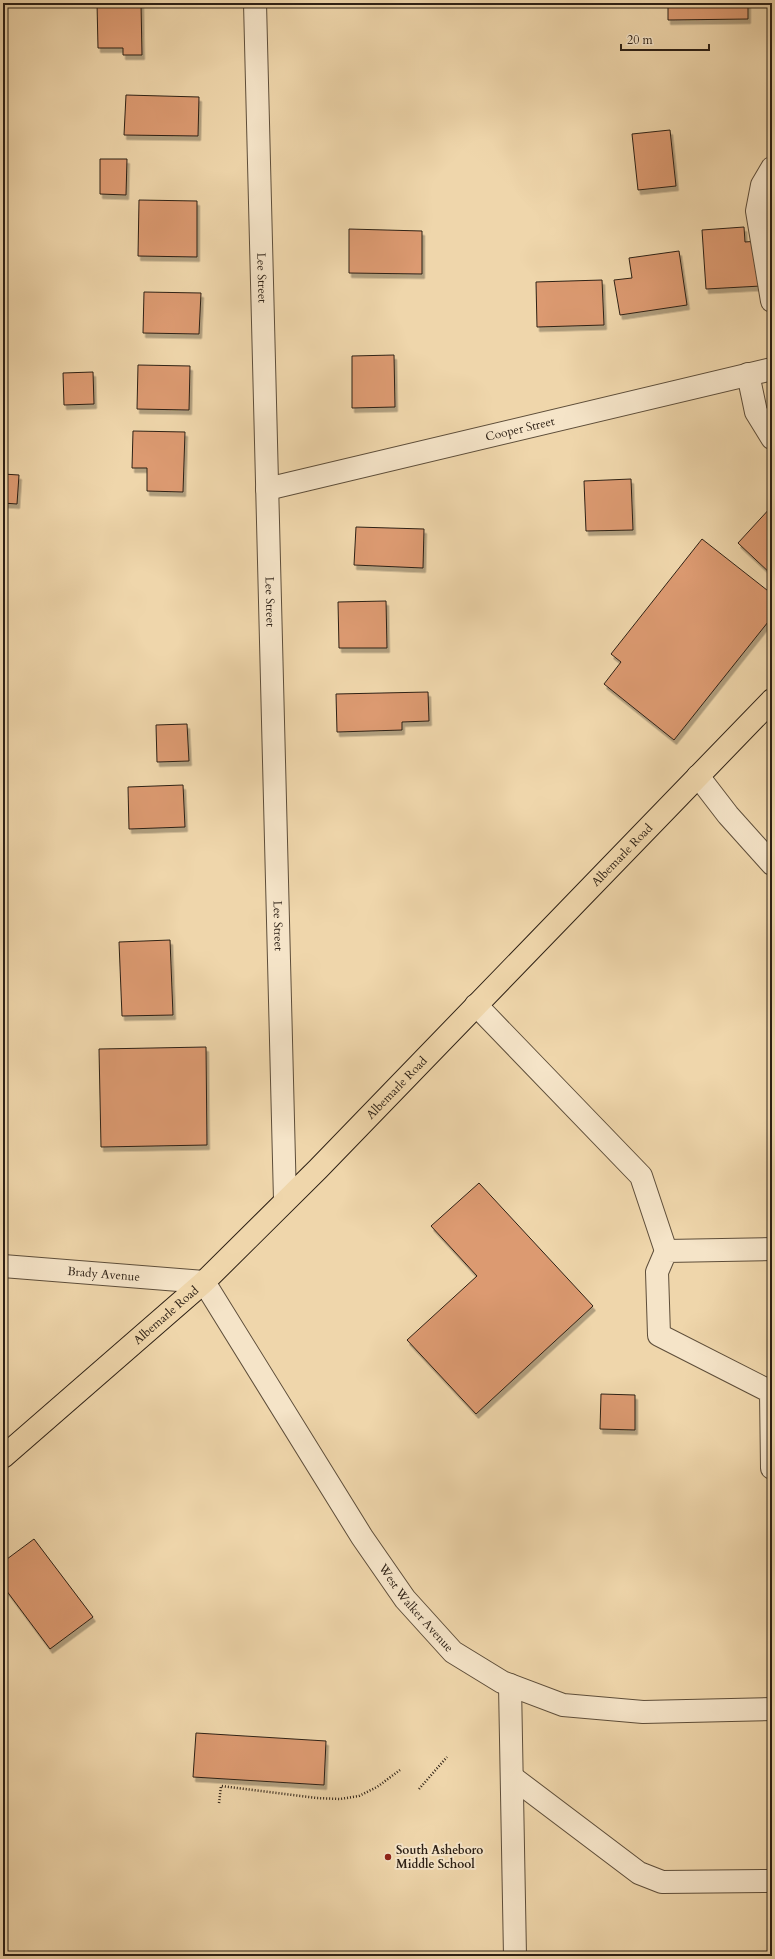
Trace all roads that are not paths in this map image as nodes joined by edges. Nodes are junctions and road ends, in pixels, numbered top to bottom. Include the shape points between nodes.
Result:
1 (255, 3) edge
2 (772, 168) edge
3 (772, 301) edge
4 (772, 368) edge
5 (748, 374) junction
6 (772, 438) edge
7 (267, 489) junction
8 (772, 700) edge
9 (698, 776) junction
10 (772, 864) edge
11 (476, 1005) junction
12 (285, 1200) junction
13 (772, 1250) edge
14 (666, 1251) junction
15 (3, 1266) edge
16 (204, 1282) junction
17 (3, 1457) edge
18 (772, 1468) edge
19 (510, 1685) junction
20 (772, 1709) edge
21 (512, 1776) junction
22 (772, 1881) edge
23 (515, 1956) edge

1 - 7 street, Lee Street
2 - 3 street via 762,185 757,211
4 - 5 street, Cooper Street
5 - 6 street via 756,412
5 - 7 street, Cooper Street
7 - 12 street, Lee Street
8 - 9 main road, Albemarle Road
9 - 10 street via 728,815
9 - 11 main road, Albemarle Road
11 - 12 main road, Albemarle Road
11 - 14 street via 641,1176
12 - 16 main road, Albemarle Road
13 - 14 street
14 - 18 street via 657,1272 659,1335 771,1392
15 - 16 street, Brady Avenue
16 - 17 main road, Albemarle Road
16 - 19 street, West Walker Avenue via 362,1537 405,1599 453,1652
19 - 20 street, West Walker Avenue via 563,1706 642,1712
19 - 21 street
21 - 22 street via 639,1873 662,1882
21 - 23 street

